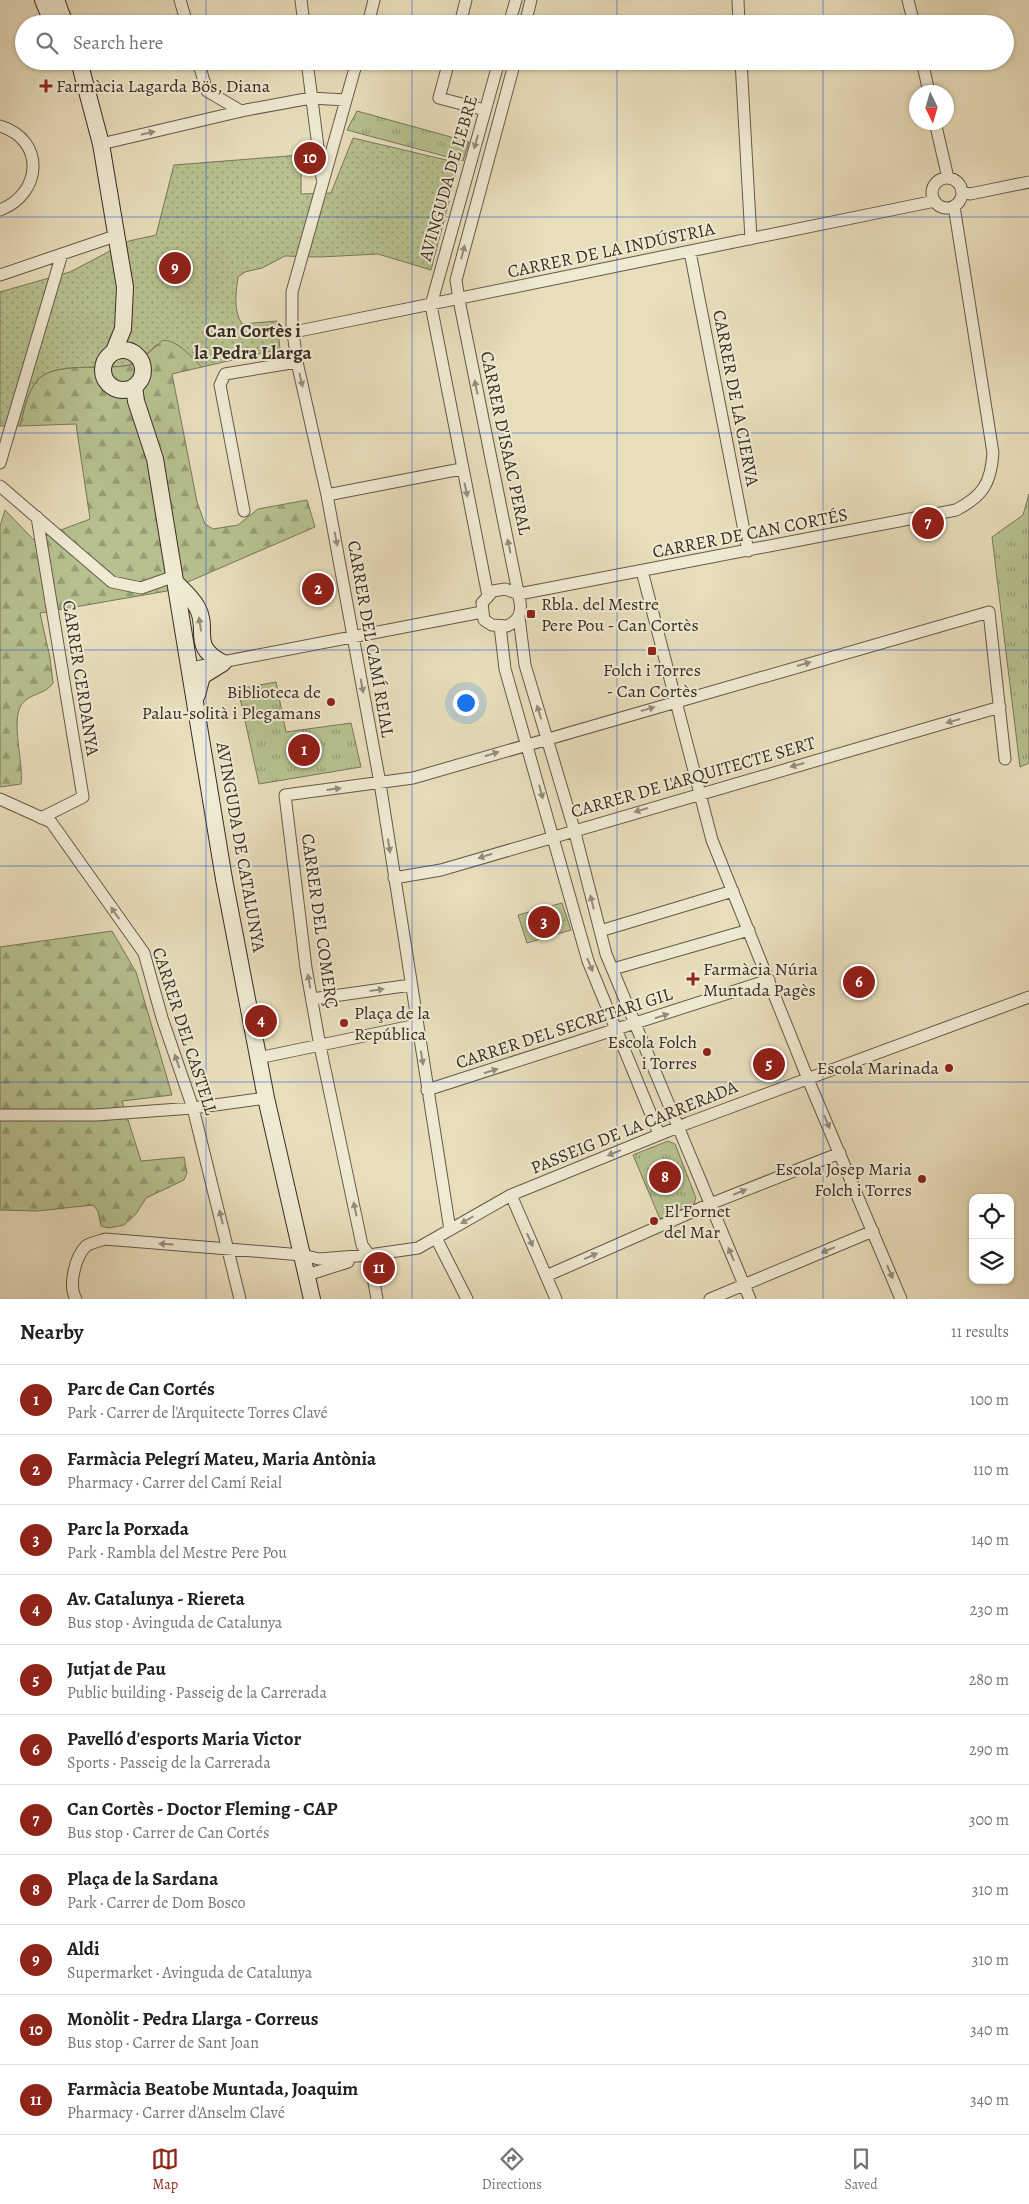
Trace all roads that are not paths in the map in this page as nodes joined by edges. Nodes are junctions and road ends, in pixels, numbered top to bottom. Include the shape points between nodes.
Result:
1 (43, 0) edge
2 (49, 0) edge
3 (56, 0) edge
4 (180, 0) edge
5 (301, 0) edge
6 (374, 0) edge
7 (466, 0) edge
8 (516, 0) edge
9 (531, 0) edge
10 (738, 0) edge
11 (908, 0) edge
12 (49, 15) edge
13 (54, 15) edge
14 (62, 15) edge
15 (184, 15) edge
16 (303, 15) edge
17 (370, 15) edge
18 (462, 15) edge
19 (512, 15) edge
20 (527, 15) edge
21 (739, 15) edge
22 (912, 15) edge
23 (74, 70) edge
24 (81, 70) edge
25 (201, 70) edge
26 (308, 70) edge
27 (354, 70) edge
28 (447, 70) edge
29 (496, 70) edge
30 (512, 70) edge
31 (742, 70) edge
32 (924, 70) edge
33 (927, 85) edge
34 (86, 87) junction
35 (311, 98) junction
36 (346, 100) junction
37 (485, 110) junction
38 (241, 111) junction
39 (0, 126) edge
40 (937, 130) edge
41 (101, 144) junction
42 (948, 178) junction
43 (323, 182) junction
44 (1029, 182) edge
45 (962, 192) junction
46 (934, 201) junction
47 (954, 206) junction
48 (0, 210) edge
49 (118, 235) junction
50 (751, 239) junction
51 (690, 252) junction
52 (62, 254) junction
53 (0, 275) edge
54 (459, 300) junction
55 (431, 305) junction
56 (294, 332) junction
57 (122, 351) junction
58 (297, 362) junction
59 (130, 393) junction
60 (0, 463) edge
61 (461, 469) junction
62 (0, 486) edge
63 (327, 495) junction
64 (244, 510) dead end
65 (37, 518) junction
66 (748, 551) junction
67 (642, 571) junction
68 (176, 579) junction
69 (519, 594) junction
70 (488, 596) junction
71 (482, 612) junction
72 (519, 617) junction
73 (500, 626) junction
74 (354, 638) junction
75 (222, 663) junction
76 (191, 668) junction
77 (196, 700) junction
78 (676, 701) junction
79 (1000, 707) junction
80 (547, 738) junction
81 (528, 744) junction
82 (1005, 758) dead end
83 (380, 784) junction
84 (700, 793) junction
85 (0, 799) edge
86 (41, 818) junction
87 (574, 829) junction
88 (554, 836) junction
89 (394, 878) junction
90 (733, 891) junction
91 (749, 930) junction
92 (600, 931) junction
93 (613, 969) junction
94 (769, 980) junction
95 (411, 985) junction
96 (1029, 997) edge
97 (312, 1000) junction
98 (636, 1024) junction
99 (417, 1025) junction
100 (618, 1030) junction
101 (320, 1046) junction
102 (258, 1058) junction
103 (808, 1078) junction
104 (427, 1090) junction
105 (266, 1098) junction
106 (193, 1108) junction
107 (0, 1115) edge
108 (679, 1126) junction
109 (659, 1134) junction
110 (840, 1152) junction
111 (511, 1195) junction
112 (710, 1204) junction
113 (450, 1230) junction
114 (872, 1231) junction
115 (436, 1238) junction
116 (228, 1248) junction
117 (301, 1251) junction
118 (369, 1255) junction
119 (307, 1275) junction
120 (546, 1276) junction
121 (744, 1285) junction
122 (76, 1299) edge
123 (240, 1299) edge
124 (312, 1299) edge
125 (377, 1299) edge
126 (467, 1299) edge
127 (556, 1299) edge
128 (710, 1299) edge
129 (750, 1299) edge
130 (901, 1299) edge

1 - 12 street
2 - 13 street
3 - 14 street
4 - 15 street
5 - 16 street
6 - 17 street
7 - 18 street
8 - 19 street
9 - 20 street
10 - 21 street
11 - 22 street
23 - 34 street
24 - 34 street
25 - 38 street via 207,91
26 - 35 street
27 - 36 street, CARRER DEL CAMÍ REIAL
28 - 37 street via 439,98
29 - 37 street, AVINGUDA DE L'EBRE
54 -> 30 street, AVINGUDA DE L'EBRE via 456,280
31 - 50 street
32 - 33 street
34 - 41 street
35 - 36 street
35 - 38 street
35 - 43 street
36 - 43 street, CARRER DEL CAMÍ REIAL
37 -> 55 street, AVINGUDA DE L'EBRE
41 -> 38 street
39 - 48 street via 23,140 31,154 33,169 31,183 23,197
40 - 42 street
41 - 49 street
42 - 45 street via 958,183
42 - 46 street via 938,181 933,188
43 - 56 street, CARRER DEL CAMÍ REIAL via 292,292
44 - 45 street via 970,194
45 - 47 street
46 - 47 street via 942,207
46 - 50 street, CARRER DE LA INDÚSTRIA
47 - 66 street, CARRER DE CAN CORTÉS via 993,453 992,473 982,491 970,503 956,510
49 - 52 street
49 - 57 street via 125,287
50 - 51 street, CARRER DE LA INDÚSTRIA
51 - 54 street, CARRER DE LA INDÚSTRIA
51 - 66 street, CARRER DE LA CIERVA
52 - 53 street
52 - 60 street
54 - 55 street, CARRER DE LA INDÚSTRIA
69 -> 54 street, CARRER D'ISAAC PERAL
55 - 56 street, CARRER DE LA INDÚSTRIA
55 - 61 street
56 - 58 street, CARRER DEL CAMÍ REIAL
57 - 59 street via 138,356 142,363 140,381
57 - 59 street via 103,364 103,373 112,387
58 -> 63 street, CARRER DEL CAMÍ REIAL
58 - 64 street via 225,374 221,378
59 - 68 street, AVINGUDA DE CATALUNYA via 155,459
61 - 63 street
61 -> 70 street
62 - 65 street
63 -> 74 street, CARRER DEL CAMÍ REIAL
65 - 68 street via 112,582 141,588
65 - 86 street, CARRER CERDANYA via 84,797
66 - 67 street, CARRER DE CAN CORTÉS
67 - 69 street, CARRER DE CAN CORTÉS
67 - 78 street
75 -> 68 street via 204,650 197,607
68 - 76 street, AVINGUDA DE CATALUNYA
69 - 70 street via 499,589
69 - 72 street via 522,609
70 - 71 street via 482,603
71 - 73 street via 487,622
71 - 74 street
72 - 73 street via 514,623
80 -> 72 street via 524,665
73 - 81 street via 505,669
74 - 75 street
74 -> 83 street, CARRER DEL CAMÍ REIAL
75 - 76 street
75 - 77 street via 202,676
76 - 77 street, AVINGUDA DE CATALUNYA
77 - 102 street, AVINGUDA DE CATALUNYA via 224,879
78 -> 79 street via 989,612
80 -> 78 street
78 - 84 street
79 - 82 street
79 -> 84 street, CARRER DE L'ARQUITECTE SERT
80 - 81 street
80 - 87 street
83 -> 81 street via 413,778
81 -> 88 street
83 -> 89 street, CARRER DEL CAMÍ REIAL
97 -> 83 street, CARRER DEL COMERÇ via 285,796
84 -> 87 street, CARRER DE L'ARQUITECTE SERT
84 - 90 street via 712,840
85 - 86 street, CARRER DEL CASTELL
106 -> 86 street, CARRER DEL CASTELL via 144,953 50,822
87 - 88 street, CARRER DE L'ARQUITECTE SERT
92 -> 87 street
88 -> 89 street, CARRER DE L'ARQUITECTE SERT via 441,870
88 -> 100 street via 588,960
89 - 95 street, CARRER DEL CAMÍ REIAL
90 - 91 street
90 - 92 street
91 - 93 street
91 - 94 street
92 - 93 street
93 - 98 street
98 -> 94 street, CARRER DEL SECRETARI GIL
94 - 103 street
97 -> 95 street
95 - 99 street, CARRER DEL CAMÍ REIAL
96 - 103 street, PASSEIG DE LA CARRERADA
97 - 101 street, CARRER DEL COMERÇ
98 - 100 street, CARRER DEL SECRETARI GIL
98 - 108 street
99 - 101 street
99 -> 104 street, CARRER DEL CAMÍ REIAL
104 -> 100 street, CARRER DEL SECRETARI GIL
100 - 109 street
101 - 102 street
118 -> 101 street, CARRER DEL COMERÇ via 362,1245
102 - 105 street, AVINGUDA DE CATALUNYA
103 - 108 street, PASSEIG DE LA CARRERADA
103 -> 110 street
104 - 113 street, CARRER DEL CAMÍ REIAL
105 - 106 street
105 - 117 street, AVINGUDA DE CATALUNYA
106 - 107 street via 96,1115
116 -> 106 street, CARRER DEL CASTELL
108 - 109 street, PASSEIG DE LA CARRERADA
108 - 112 street
109 -> 111 street, PASSEIG DE LA CARRERADA
112 -> 110 street
110 - 114 street
111 -> 113 street, PASSEIG DE LA CARRERADA
111 -> 120 street
120 -> 112 street
121 -> 112 street
113 - 115 street, PASSEIG DE LA CARRERADA
114 -> 121 street
114 -> 130 street
115 - 118 street, PASSEIG DE LA CARRERADA via 418,1248
115 - 126 street
116 - 117 street, PASSEIG DE LA CARRERADA
116 -> 122 street, PASSEIG DE LA CARRERADA via 105,1239 87,1246 76,1261 72,1293
116 - 123 street, CARRER DEL CASTELL
117 - 118 street, PASSEIG DE LA CARRERADA
117 - 119 street, AVINGUDA DE CATALUNYA
118 - 119 street, PASSEIG DE LA CARRERADA
118 - 125 street, CARRER DEL COMERÇ
119 - 124 street, AVINGUDA DE CATALUNYA
120 - 127 street
121 - 128 street
121 - 129 street

